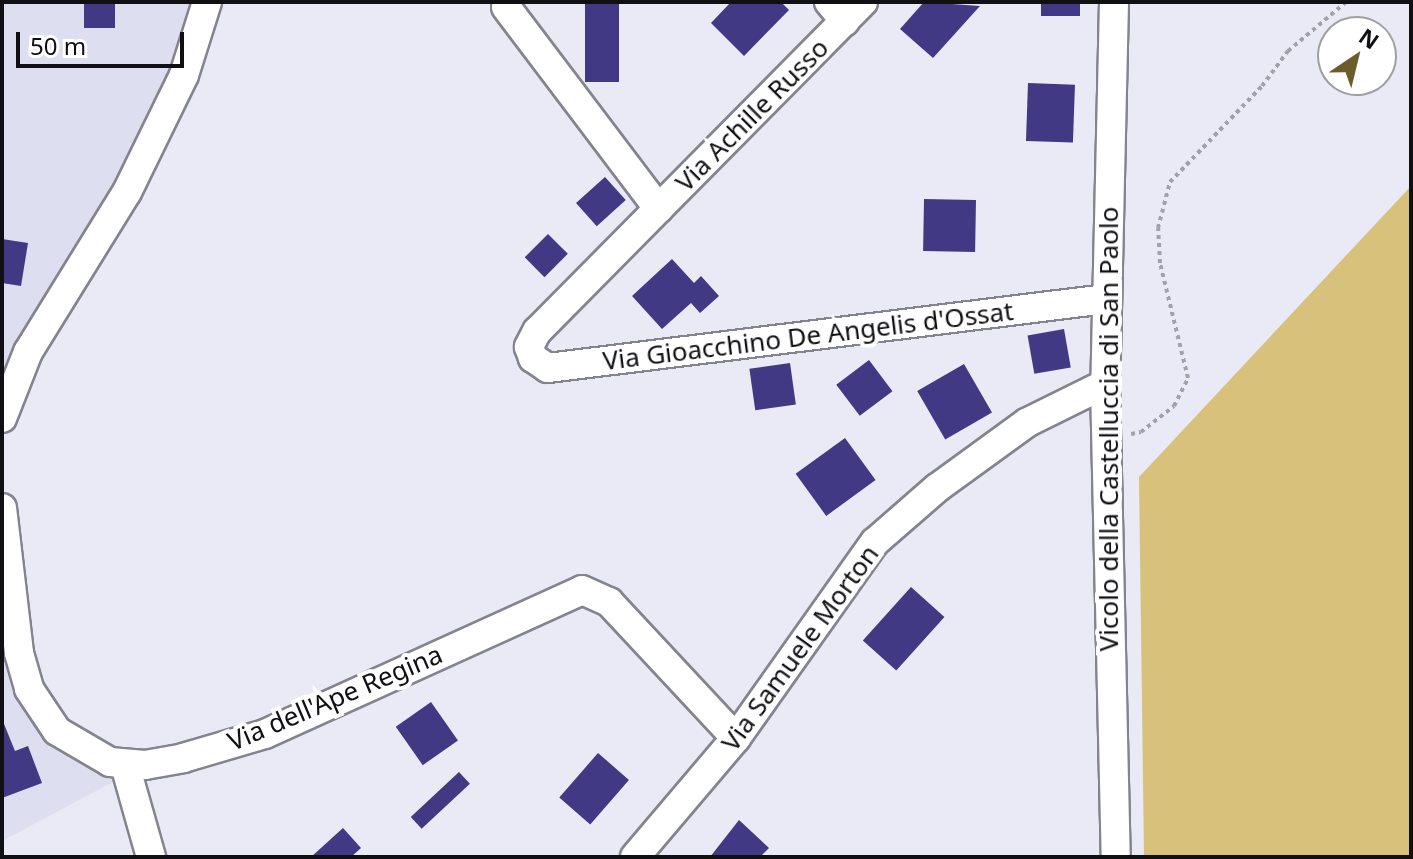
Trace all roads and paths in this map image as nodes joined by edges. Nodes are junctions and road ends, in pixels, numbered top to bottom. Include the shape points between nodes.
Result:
1 (207, 2) edge
2 (1114, 2) edge
3 (1346, 2) edge
4 (506, 7) dead end
5 (846, 8) edge
6 (659, 209) junction
7 (1106, 299) junction
8 (531, 339) joint
9 (1105, 384) junction
10 (2, 418) edge
11 (1106, 425) junction
12 (2, 508) edge
13 (736, 738) junction
14 (125, 765) junction
15 (151, 857) edge
16 (635, 857) edge
17 (1116, 857) edge

1 - 10 street via 194,52 133,179 28,352
2 - 7 street, Vicolo della Castelluccia di San Paolo
3 - 11 path via 1288,51 1262,86 1170,182 1158,228 1160,263 1188,378 1174,406 1141,432
4 - 6 street, Via Achille Russo
5 - 6 street, Via Achille Russo
6 - 8 street, Via Achille Russo
7 - 8 street, Via Gioacchino De Angelis d'Ossat via 548,368 533,358
7 - 9 street, Vicolo della Castelluccia di San Paolo
9 - 11 street, Vicolo della Castelluccia di San Paolo
9 - 13 street, Via Samuele Morton via 1028,422 896,521 858,563
11 - 17 street, Vicolo della Castelluccia di San Paolo
12 - 14 street via 19,653 33,698 67,740
13 - 14 street, Via dell'Ape Regina via 609,602 582,590 265,734 183,758
13 - 16 street, Via Samuele Morton
14 - 15 street

